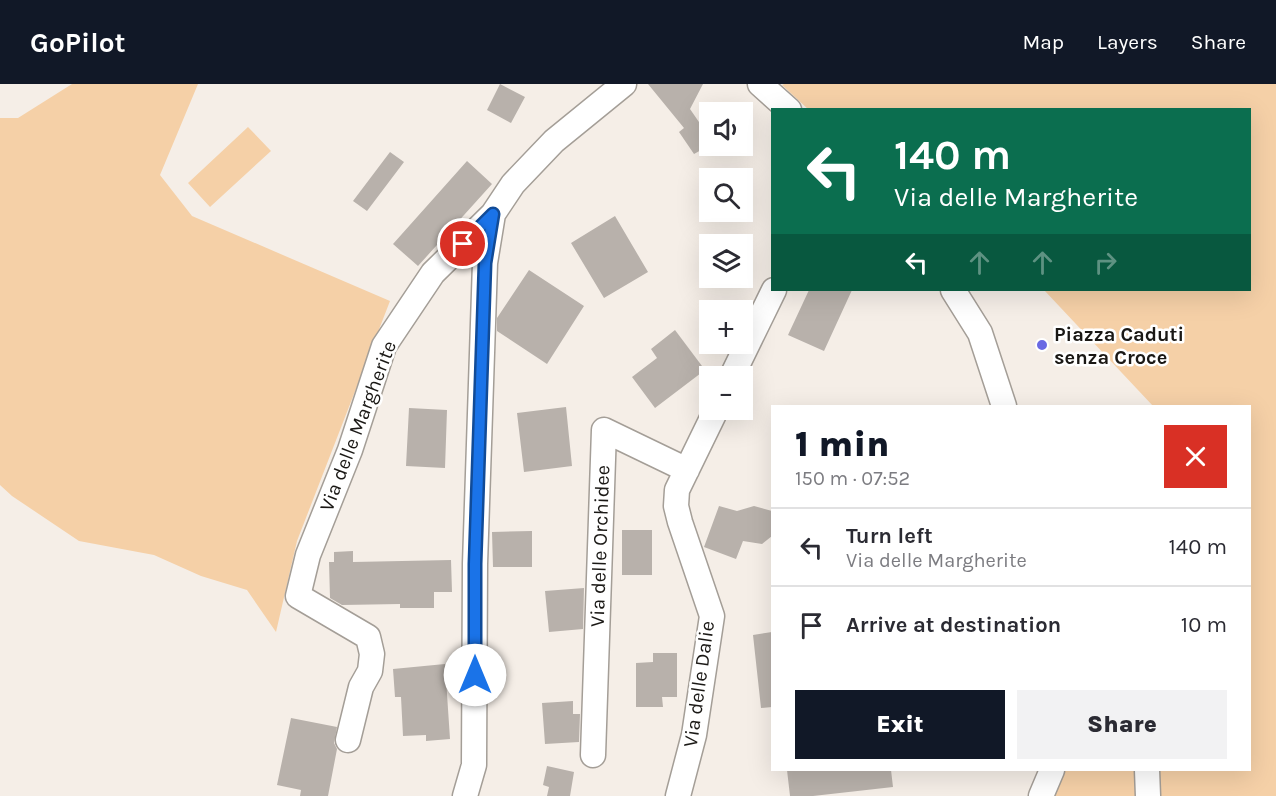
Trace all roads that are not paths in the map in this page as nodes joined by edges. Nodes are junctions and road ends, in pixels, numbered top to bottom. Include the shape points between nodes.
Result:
1 (624, 84) edge
2 (760, 84) edge
3 (787, 108) edge
4 (493, 214) junction
5 (774, 291) edge
6 (954, 291) edge
7 (737, 366) edge
8 (1004, 405) edge
9 (711, 420) edge
10 (687, 470) junction
11 (348, 740) dead end
12 (593, 755) dead end
13 (1052, 771) edge
14 (1147, 771) edge
15 (465, 796) edge
16 (678, 796) edge
17 (1041, 796) edge
18 (1148, 796) edge

1 - 4 street, Via delle Margherite via 554,141 513,184
2 - 3 street
4 - 11 street, Via delle Margherite via 433,273 384,346 350,450 308,555 298,596 368,637 372,654
4 - 15 street via 484,275 475,564 474,765
5 - 7 street
6 - 8 street via 980,333
9 - 10 street, Via delle Dalie
10 - 12 street, Via delle Orchidee via 604,430
10 - 16 street, Via delle Dalie via 677,490 676,506 712,616 694,735
13 - 17 street
14 - 18 street

